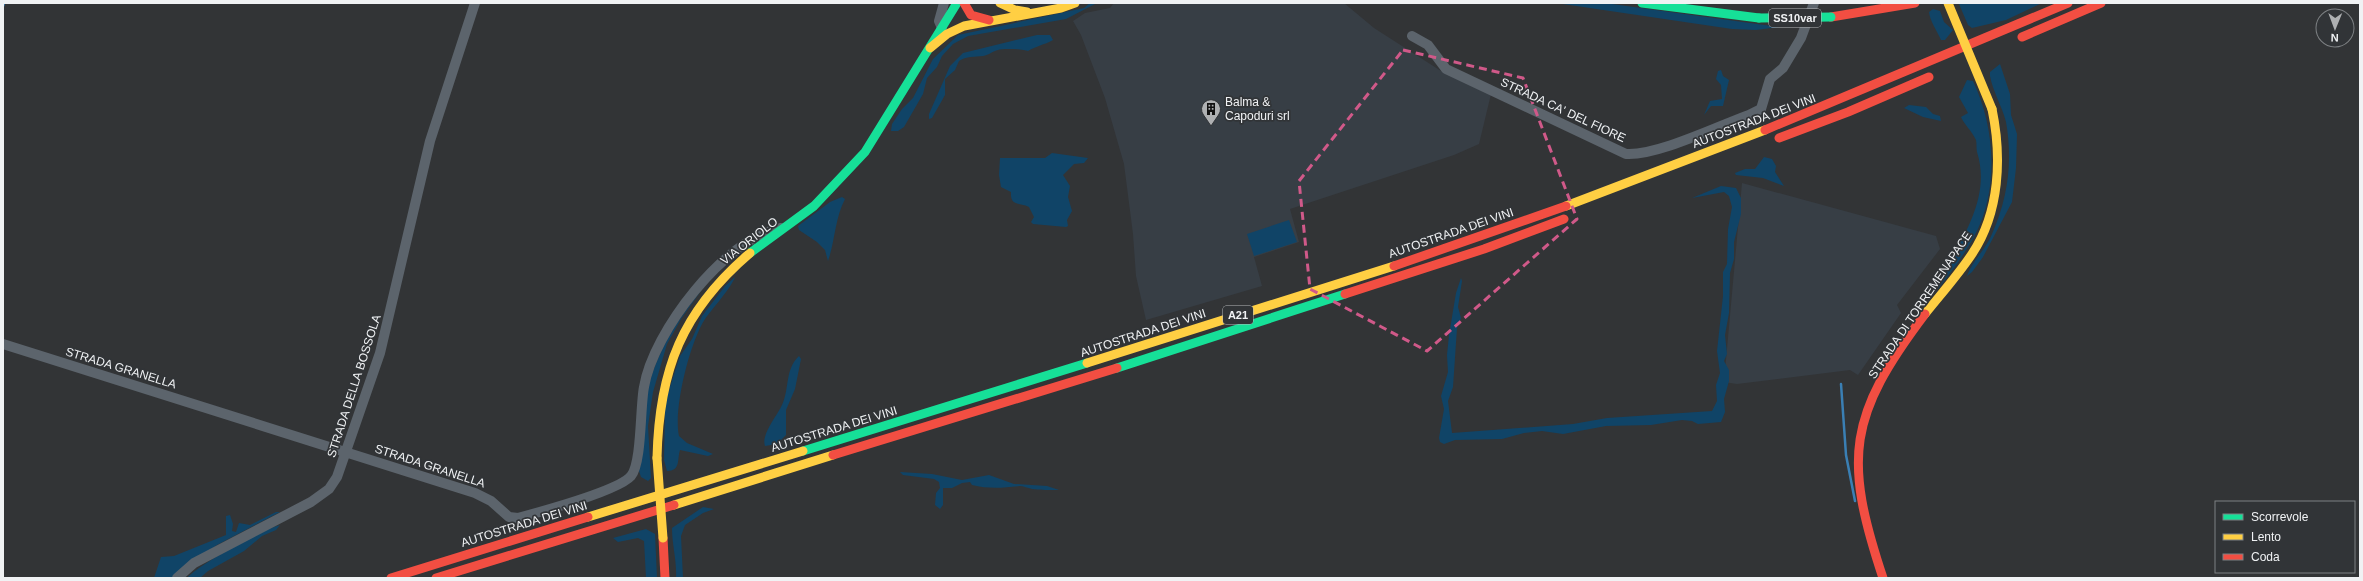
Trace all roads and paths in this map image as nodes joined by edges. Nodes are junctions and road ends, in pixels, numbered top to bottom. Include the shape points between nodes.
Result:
1 (475, 3) edge
2 (944, 3) edge
3 (957, 3) edge
4 (964, 3) edge
5 (1000, 3) edge
6 (1075, 3) edge
7 (1642, 3) edge
8 (1814, 3) edge
9 (1915, 3) edge
10 (1948, 3) edge
11 (2068, 3) edge
12 (2101, 3) edge
13 (1038, 12) junction
14 (992, 20) junction
15 (942, 28) junction
16 (1412, 36) dead end
17 (2016, 40) dead end
18 (930, 48) junction
19 (1980, 55) dead end
20 (1959, 64) dead end
21 (1938, 73) dead end
22 (1767, 143) dead end
23 (1570, 217) dead end
24 (787, 227) junction
25 (3, 344) edge
26 (346, 453) junction
27 (176, 578) edge
28 (391, 578) edge
29 (436, 578) edge
30 (665, 578) edge
31 (1884, 578) edge

1 - 26 street, STRADA DELLA BOSSOLA via 430,142 380,353
2 - 15 street via 940,21
3 - 15 main road, VIA ORIOLO
4 - 14 main road via 971,15
5 - 13 main road via 1015,10
6 - 13 main road
7 - 9 main road, SS10var, bridge via 1759,18 1831,17
8 - 16 street, STRADA CA' DEL FIORE via 1801,38 1783,68 1770,79 1761,109 1656,150 1636,154 1626,154 1446,69 1428,45
10 - 31 main road, STRADA DI TORREMENAPACE, bridge via 1992,109 1998,132 2000,170 1992,208 1982,237 1969,259 1892,364 1871,402 1860,432 1857,452 1858,476 1864,515
11 - 28 main road, AUTOSTRADA DEI VINI / A21 via 1949,56 1787,122 1472,239 1135,348
12 - 17 main road
13 - 14 main road
14 - 18 main road via 957,29
15 - 18 main road, VIA ORIOLO
18 - 24 main road, VIA ORIOLO via 865,152 832,190
19 - 20 main road
21 - 22 main road, AUTOSTRADA DEI VINI
23 - 29 main road, AUTOSTRADA DEI VINI / A21 via 1476,251 1126,365
24 - 26 street, STRADA GRANELLA via 771,230 750,240 699,286 676,314 656,350 644,385 635,469 632,476 617,486 513,518 487,498 475,493
24 - 30 main road, VIA ORIOLO, bridge via 756,247 731,268 700,304 684,329 670,361 656,428
25 - 26 street, STRADA GRANELLA
26 - 27 street, STRADA DELLA BOSSOLA via 334,482 323,494 194,563

